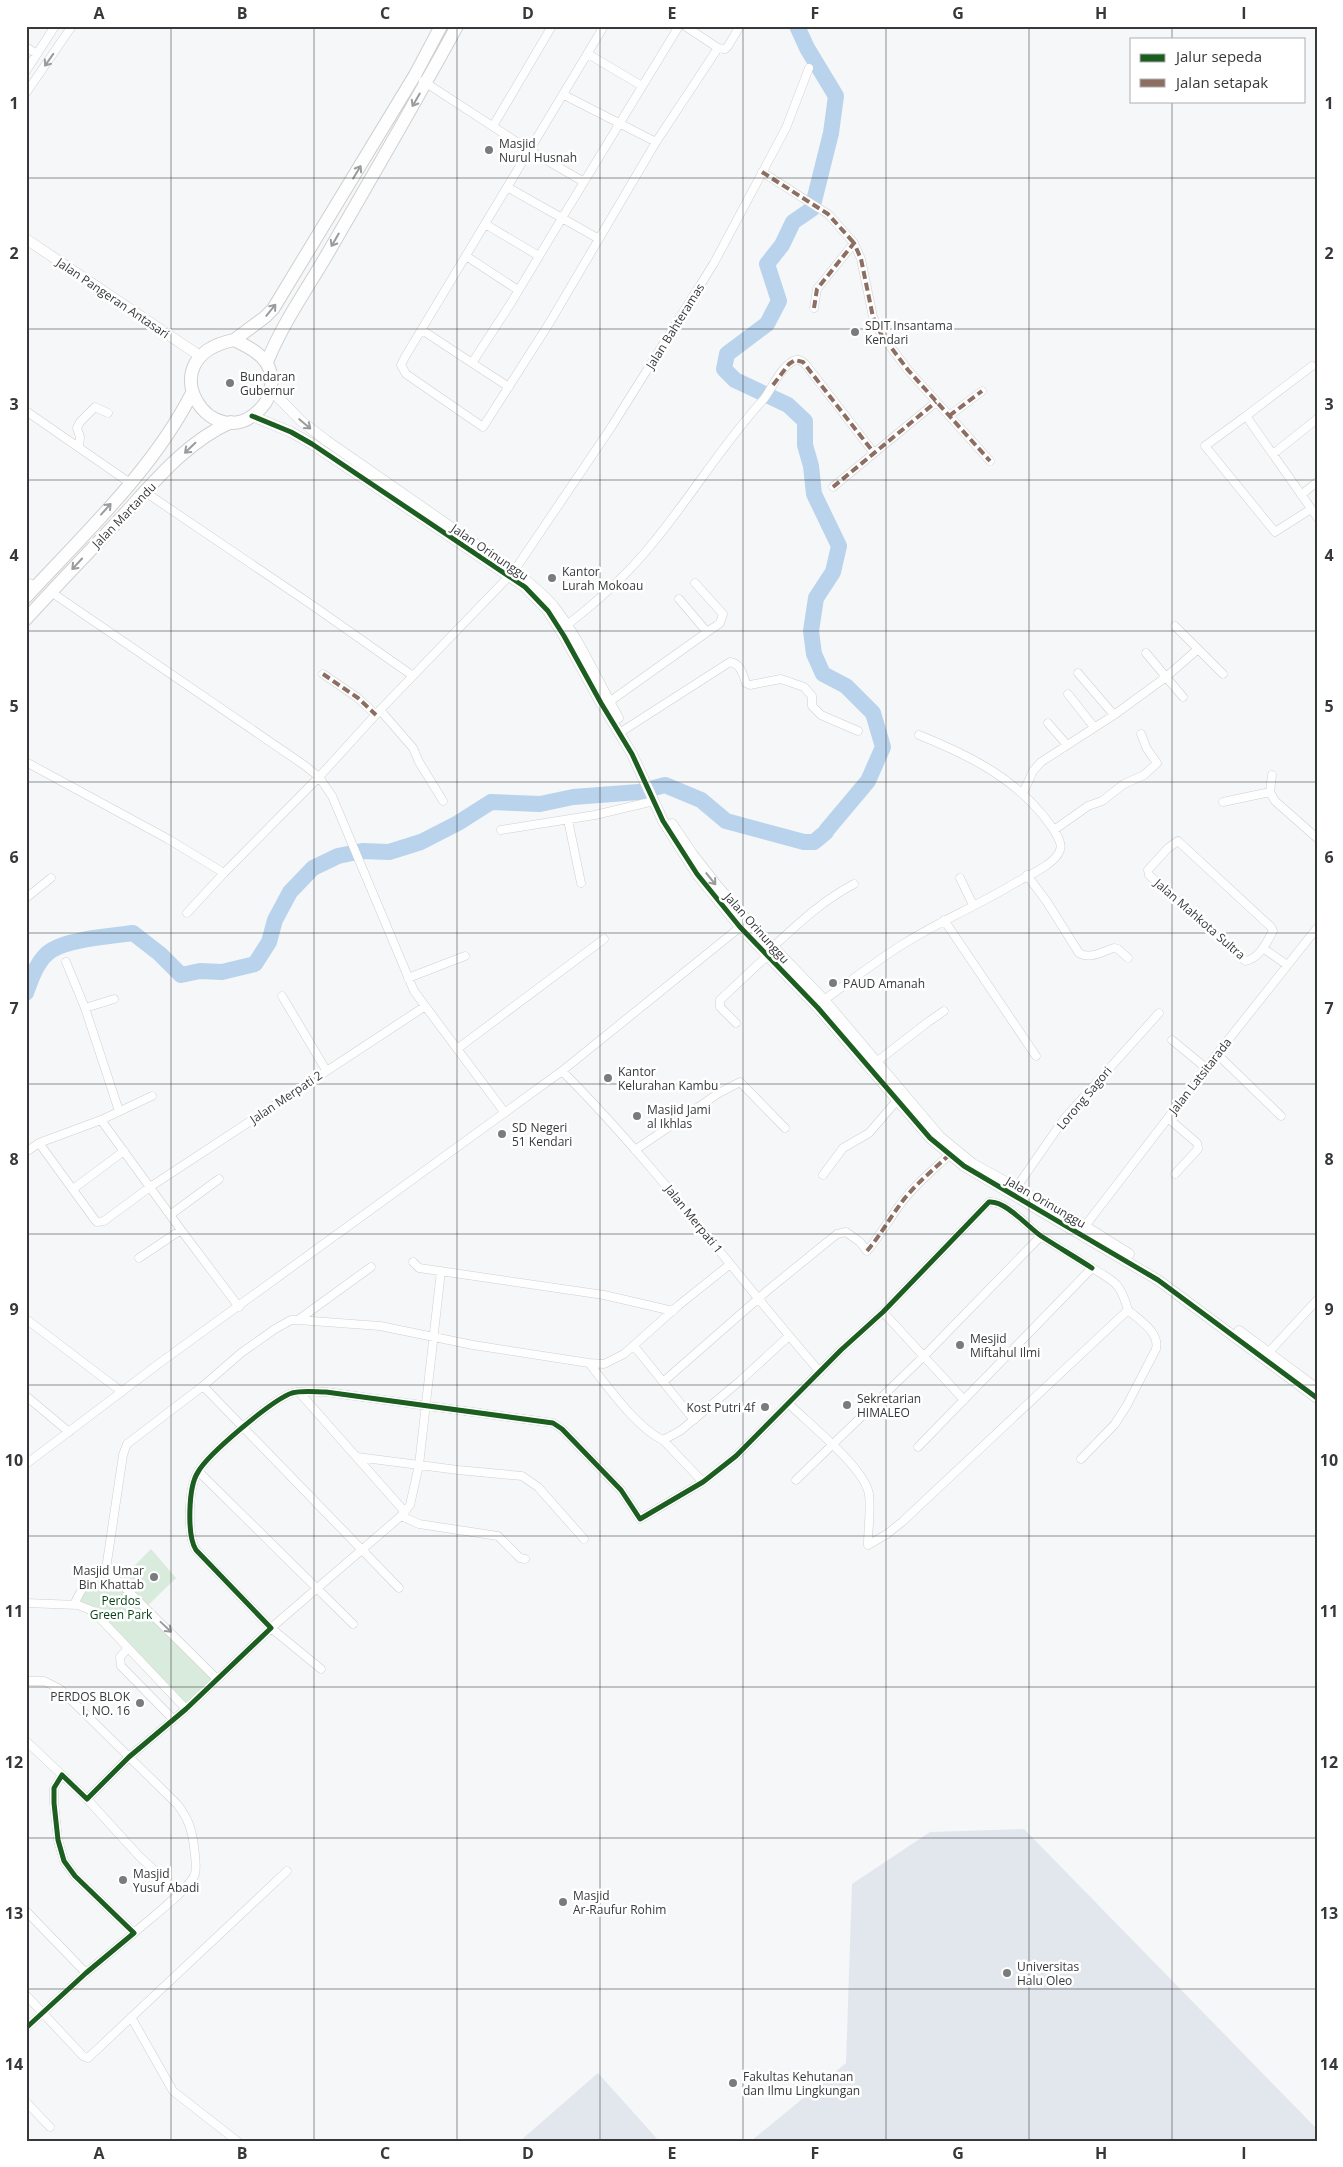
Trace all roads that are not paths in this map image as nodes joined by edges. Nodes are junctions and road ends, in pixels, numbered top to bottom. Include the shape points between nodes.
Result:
1 (55, 26) edge
2 (72, 26) edge
3 (441, 26) edge
4 (456, 26) edge
5 (552, 26) edge
6 (604, 26) edge
7 (679, 26) edge
8 (685, 26) edge
9 (740, 26) edge
10 (26, 46) edge
11 (718, 48) junction
12 (37, 54) junction
13 (588, 54) junction
14 (809, 68) dead end
15 (26, 71) edge
16 (415, 75) junction
17 (426, 83) junction
18 (642, 86) junction
19 (26, 93) edge
20 (564, 95) junction
21 (620, 122) junction
22 (493, 126) junction
23 (656, 142) junction
24 (529, 150) junction
25 (762, 172) junction
26 (584, 182) junction
27 (507, 188) junction
28 (562, 218) junction
29 (485, 224) junction
30 (26, 239) edge
31 (599, 239) junction
32 (854, 243) junction
33 (466, 256) junction
34 (539, 256) junction
35 (518, 290) junction
36 (814, 308) dead end
37 (422, 330) junction
38 (234, 340) junction
39 (200, 356) junction
40 (267, 362) junction
41 (472, 363) junction
42 (1312, 366) dead end
43 (510, 387) junction
44 (270, 390) junction
45 (982, 391) dead end
46 (192, 393) junction
47 (936, 402) junction
48 (26, 411) edge
49 (108, 413) dead end
50 (252, 416) junction
51 (949, 416) junction
52 (1246, 416) junction
53 (1317, 419) edge
54 (231, 422) junction
55 (80, 447) junction
56 (874, 453) junction
57 (1273, 454) junction
58 (990, 461) dead end
59 (1317, 482) edge
60 (130, 483) junction
61 (833, 487) dead end
62 (145, 492) junction
63 (1301, 495) junction
64 (1311, 509) junction
65 (1317, 517) edge
66 (511, 574) junction
67 (695, 583) dead end
68 (31, 584) edge
69 (51, 592) junction
70 (26, 597) edge
71 (679, 599) dead end
72 (26, 619) edge
73 (567, 625) junction
74 (1175, 626) dead end
75 (707, 632) junction
76 (1198, 649) junction
77 (1146, 653) dead end
78 (1078, 673) dead end
79 (323, 674) dead end
80 (1224, 674) dead end
81 (414, 676) junction
82 (1166, 677) junction
83 (1068, 694) dead end
84 (1183, 697) dead end
85 (609, 702) junction
86 (378, 712) junction
87 (1114, 715) junction
88 (1048, 723) dead end
89 (1094, 727) junction
90 (624, 730) junction
91 (858, 731) dead end
92 (1141, 734) dead end
93 (919, 735) dead end
94 (1067, 745) junction
95 (26, 762) edge
96 (646, 775) junction
97 (1272, 776) dead end
98 (319, 777) junction
99 (1270, 792) junction
100 (1023, 793) junction
101 (654, 796) junction
102 (443, 801) dead end
103 (1223, 802) dead end
104 (568, 820) junction
105 (501, 830) dead end
106 (1054, 830) junction
107 (1317, 838) edge
108 (224, 874) junction
109 (1027, 875) junction
110 (51, 878) dead end
111 (960, 878) dead end
112 (580, 883) dead end
113 (854, 884) dead end
114 (26, 898) edge
115 (974, 905) junction
116 (186, 913) dead end
117 (944, 920) junction
118 (744, 924) junction
119 (1317, 928) edge
120 (604, 939) dead end
121 (774, 946) junction
122 (1263, 948) junction
123 (465, 956) dead end
124 (767, 956) junction
125 (1128, 958) dead end
126 (66, 962) dead end
127 (1288, 965) junction
128 (408, 978) junction
129 (282, 996) dead end
130 (114, 999) dead end
131 (824, 1000) junction
132 (424, 1007) junction
133 (85, 1008) junction
134 (944, 1011) dead end
135 (1159, 1013) dead end
136 (736, 1022) dead end
137 (1172, 1040) dead end
138 (458, 1049) junction
139 (1217, 1054) junction
140 (1036, 1056) dead end
141 (875, 1062) junction
142 (1206, 1068) junction
143 (326, 1070) junction
144 (562, 1071) junction
145 (152, 1096) dead end
146 (900, 1097) junction
147 (119, 1111) junction
148 (505, 1113) junction
149 (1281, 1116) dead end
150 (1168, 1118) junction
151 (101, 1120) junction
152 (785, 1128) dead end
153 (38, 1143) junction
154 (635, 1150) junction
155 (124, 1151) junction
156 (26, 1152) edge
157 (949, 1155) junction
158 (1175, 1174) dead end
159 (823, 1175) dead end
160 (219, 1179) dead end
161 (1001, 1184) junction
162 (150, 1188) junction
163 (1016, 1188) junction
164 (73, 1189) junction
165 (993, 1201) junction
166 (170, 1215) junction
167 (181, 1230) junction
168 (1082, 1230) junction
169 (1041, 1236) junction
170 (139, 1258) dead end
171 (413, 1262) dead end
172 (729, 1265) junction
173 (371, 1266) dead end
174 (1092, 1268) junction
175 (441, 1271) junction
176 (758, 1299) junction
177 (1317, 1300) edge
178 (239, 1307) junction
179 (1200, 1307) junction
180 (1128, 1310) junction
181 (673, 1311) junction
182 (884, 1312) junction
183 (26, 1319) edge
184 (298, 1320) junction
185 (789, 1336) junction
186 (432, 1338) junction
187 (634, 1346) junction
188 (1269, 1352) junction
189 (924, 1356) junction
190 (589, 1363) junction
191 (820, 1372) junction
192 (663, 1382) junction
193 (203, 1386) junction
194 (1317, 1389) edge
195 (122, 1392) junction
196 (299, 1392) junction
197 (26, 1396) edge
198 (1317, 1398) edge
199 (964, 1400) junction
200 (789, 1404) junction
201 (425, 1405) junction
202 (694, 1420) junction
203 (243, 1428) junction
204 (69, 1432) junction
205 (663, 1440) junction
206 (833, 1446) junction
207 (918, 1447) dead end
208 (357, 1458) junction
209 (1081, 1458) dead end
210 (26, 1464) edge
211 (419, 1466) junction
212 (198, 1471) junction
213 (796, 1480) dead end
214 (703, 1482) junction
215 (403, 1514) junction
216 (584, 1539) dead end
217 (362, 1548) junction
218 (525, 1559) dead end
219 (106, 1569) junction
220 (316, 1588) junction
221 (399, 1588) dead end
222 (26, 1604) edge
223 (74, 1605) junction
224 (353, 1624) dead end
225 (271, 1628) junction
226 (128, 1648) junction
227 (321, 1669) dead end
228 (217, 1679) junction
229 (26, 1681) edge
230 (186, 1709) junction
231 (173, 1719) junction
232 (26, 1741) edge
233 (129, 1757) junction
234 (62, 1775) junction
235 (87, 1799) junction
236 (287, 1871) dead end
237 (179, 1893) junction
238 (26, 1911) edge
239 (134, 1934) junction
240 (86, 1973) junction
241 (26, 1995) edge
242 (44, 2012) junction
243 (131, 2017) junction
244 (26, 2028) edge
245 (26, 2102) edge
246 (50, 2127) dead end
247 (237, 2141) edge

1 - 12 street
2 -> 19 street
3 - 16 highway
4 - 17 highway
5 - 22 street
6 - 13 street
7 - 18 street
8 - 11 street
9 - 11 street via 725,49
10 - 12 street
11 - 23 street
12 - 15 street
13 - 18 street
13 - 20 street
14 - 25 street, Jalan Bahteramas via 786,128
16 - 17 street
38 -> 16 highway via 274,309
17 - 22 street
17 -> 40 highway via 289,315
18 - 21 street
20 - 21 street
20 - 24 street
21 - 23 street
21 - 26 street
22 - 24 street
23 - 31 street
24 - 26 street
24 - 27 street
25 - 32 street via 828,214
25 - 66 street, Jalan Bahteramas via 714,263 664,344
26 - 28 street
27 - 28 street
27 - 29 street
28 - 31 street
28 - 34 street
29 - 33 street
29 - 34 street
30 - 39 street, Jalan Pangeran Antasari
31 - 43 street
32 - 36 street via 817,289
32 - 47 street via 861,258 873,318 881,334
33 - 35 street
33 - 37 street
34 - 35 street
35 - 41 street
37 - 41 street
37 - 43 street via 405,357 401,366 403,370 483,427
38 - 39 highway via 210,348
38 - 40 highway
39 - 46 highway via 192,374
40 - 44 highway via 272,382
41 - 43 street
42 - 52 street
44 - 50 highway via 265,405
44 -> 66 street, Jalan Orinunggu via 327,442
45 - 51 street
46 - 54 highway via 203,412
46 - 60 highway, Jalan Martandu via 169,435
47 - 51 street
47 - 56 street
48 - 55 street
49 - 55 street via 96,408 80,422 77,428
50 - 54 highway
50 - 66 street, Jalan Orinunggu via 312,444
51 - 58 street
52 - 57 street
52 - 64 street via 1205,446 1275,532
53 - 57 street
54 -> 62 highway, Jalan Martandu via 195,443
55 - 60 street
56 - 61 street
56 - 73 street via 803,362 795,360 741,424 652,545 610,590
57 - 63 street
59 - 63 street
68 -> 60 highway, Jalan Martandu
62 -> 69 highway, Jalan Martandu
62 - 81 street
63 - 64 street
64 - 65 street
66 - 73 street, Jalan Orinunggu via 541,593
66 - 81 street, Jalan Bahteramas
66 - 96 street, Jalan Orinunggu via 548,611
67 - 75 street via 723,614 720,623
68 - 70 highway, Jalan Martandu
69 - 72 highway, Jalan Martandu
69 - 98 street
71 - 75 street
73 - 85 street, Jalan Orinunggu
74 - 76 street
75 - 85 street
76 - 80 street
76 - 82 street
77 - 82 street
78 - 87 street
79 - 86 street
81 - 86 street, Jalan Bahteramas
82 - 84 street
82 - 87 street
83 - 89 street
85 - 90 street, Jalan Orinunggu
86 - 98 street, Jalan Bahteramas
86 - 102 street via 413,748
87 - 89 street
88 - 94 street
89 - 94 street
90 - 91 street via 730,662 741,668 746,683 750,685 781,679 804,687 820,715
90 - 96 street, Jalan Orinunggu
92 - 106 street via 1157,764
93 - 100 street via 971,758
94 - 100 street via 1036,766
95 - 108 street via 168,839
96 - 101 street, Jalan Orinunggu
97 - 99 street
98 - 108 street, Jalan Bahteramas
98 - 128 street via 336,805
99 - 103 street
99 - 107 street via 1275,801
100 - 106 street
101 - 104 street
101 - 118 street, Jalan Orinunggu via 693,856
104 - 105 street
104 - 112 street
106 - 109 street via 1061,845 1060,851 1052,861
108 - 116 street, Jalan Bahteramas
109 - 115 street
109 - 125 street via 1079,953 1084,957 1118,948
110 - 114 street
111 - 115 street
113 - 121 street via 830,896
115 - 117 street
117 - 131 street
117 - 140 street
118 - 121 street, Jalan Orinunggu
118 - 124 street, Jalan Orinunggu
118 - 144 street
119 - 127 street, Jalan Latsitarada
120 - 138 street
121 - 131 street, Jalan Orinunggu
122 - 122 street, Jalan Mahkota Sultra via 1272,927 1178,841 1148,870 1245,961
122 - 127 street, Jalan Mahkota Sultra
123 - 128 street
124 - 136 street via 720,1000 720,1007
124 - 146 street, Jalan Orinunggu
126 - 133 street
127 - 139 street, Jalan Latsitarada
128 - 132 street
129 - 143 street
130 - 133 street
131 - 141 street, Jalan Orinunggu
132 - 138 street
132 - 143 street, Jalan Merpati 2
133 - 147 street
134 - 141 street
135 - 163 street, Lorong Sagori via 1064,1119
137 - 142 street
138 - 148 street
139 - 142 street, Jalan Latsitarada
139 - 149 street
141 - 146 street, Jalan Orinunggu
142 - 150 street, Jalan Latsitarada
143 - 162 street, Jalan Merpati 2
144 - 148 street
144 - 154 street, Jalan Merpati 1
145 - 147 street
146 - 157 street, Jalan Orinunggu via 930,1138
146 - 159 street via 869,1133 843,1148
146 - 161 street, Jalan Orinunggu via 955,1150
147 - 151 street
148 - 178 street
150 - 158 street via 1197,1143 1198,1149
150 - 168 street, Jalan Latsitarada
151 - 153 street
151 - 155 street
152 - 154 street via 740,1082
153 - 156 street
153 - 164 street
154 - 172 street, Jalan Merpati 1 via 694,1218
155 - 162 street
155 - 164 street
157 - 161 street, Jalan Orinunggu
157 - 176 street via 916,1185 867,1251 850,1234 842,1232
160 - 166 street
161 - 163 street, Jalan Orinunggu
161 - 165 street
161 - 168 street, Jalan Orinunggu
162 - 164 street, Jalan Merpati 2 via 100,1222 95,1220
162 - 166 street
163 - 168 street, Jalan Orinunggu
165 - 169 street via 1006,1207
165 - 182 street via 985,1205
166 - 167 street
167 - 170 street
167 - 178 street
168 - 179 street, Jalan Orinunggu
169 - 174 street
169 - 189 street
171 - 175 street via 419,1268
172 - 176 street, Jalan Merpati 1
172 - 181 street
173 - 184 street
174 - 180 street via 1121,1288
174 - 199 street
175 - 181 street via 604,1295
175 - 186 street
176 - 185 street, Jalan Merpati 1
176 - 192 street
177 - 188 street
178 - 195 street
179 - 188 street, Jalan Orinunggu
179 - 198 street, Jalan Orinunggu
180 - 206 street via 908,1516 868,1545 867,1488 855,1469
180 - 209 street via 1155,1334 1158,1342 1115,1424
181 - 187 street
182 - 189 street
182 - 191 street
183 - 195 street
184 - 186 street via 380,1326
184 - 193 street via 291,1320 275,1329
185 - 191 street, Jalan Merpati 1
185 - 202 street
186 - 190 street
186 - 201 street
187 - 190 street via 604,1364
187 - 192 street
188 - 194 street, Jalan Orinunggu
189 - 199 street
189 - 206 street
190 - 205 street via 632,1414
191 - 200 street
192 - 202 street
193 - 203 street
193 - 219 street via 127,1444
195 - 204 street
196 - 201 street via 326,1392
196 - 203 street via 278,1400
196 - 208 street
197 - 204 street
199 - 207 street
200 - 206 street
200 - 214 street via 736,1456
201 - 211 street
201 - 214 street via 553,1423 621,1490 640,1519
202 - 205 street
203 - 212 street
203 - 217 street
204 - 210 street
205 - 214 street
206 - 213 street
208 - 211 street
208 - 215 street
211 - 215 street via 413,1495
211 - 216 street via 528,1478
212 - 220 street
212 - 225 street via 191,1500 193,1546
215 - 217 street
215 - 218 street via 419,1524 498,1536
217 - 220 street
217 - 221 street
219 - 223 street via 82,1587
219 -> 228 street
220 - 224 street
220 - 225 street
222 - 223 street
223 - 226 street via 93,1611
225 - 227 street
225 - 228 street
226 - 230 street
226 - 231 street via 120,1657 121,1666
228 - 230 street
229 - 233 street via 44,1681 60,1689
230 - 231 street
231 - 233 street
232 - 234 street
233 - 235 street
233 - 237 street via 188,1819 196,1868 194,1876
234 - 235 street
234 - 239 street via 54,1788 54,1804 64,1861
235 - 237 street via 139,1856
236 - 243 street
237 - 239 street
238 - 240 street
239 - 240 street
240 - 242 street
241 - 242 street
242 - 243 street via 88,2058
242 - 244 street
243 - 247 street via 173,2091
245 - 246 street

